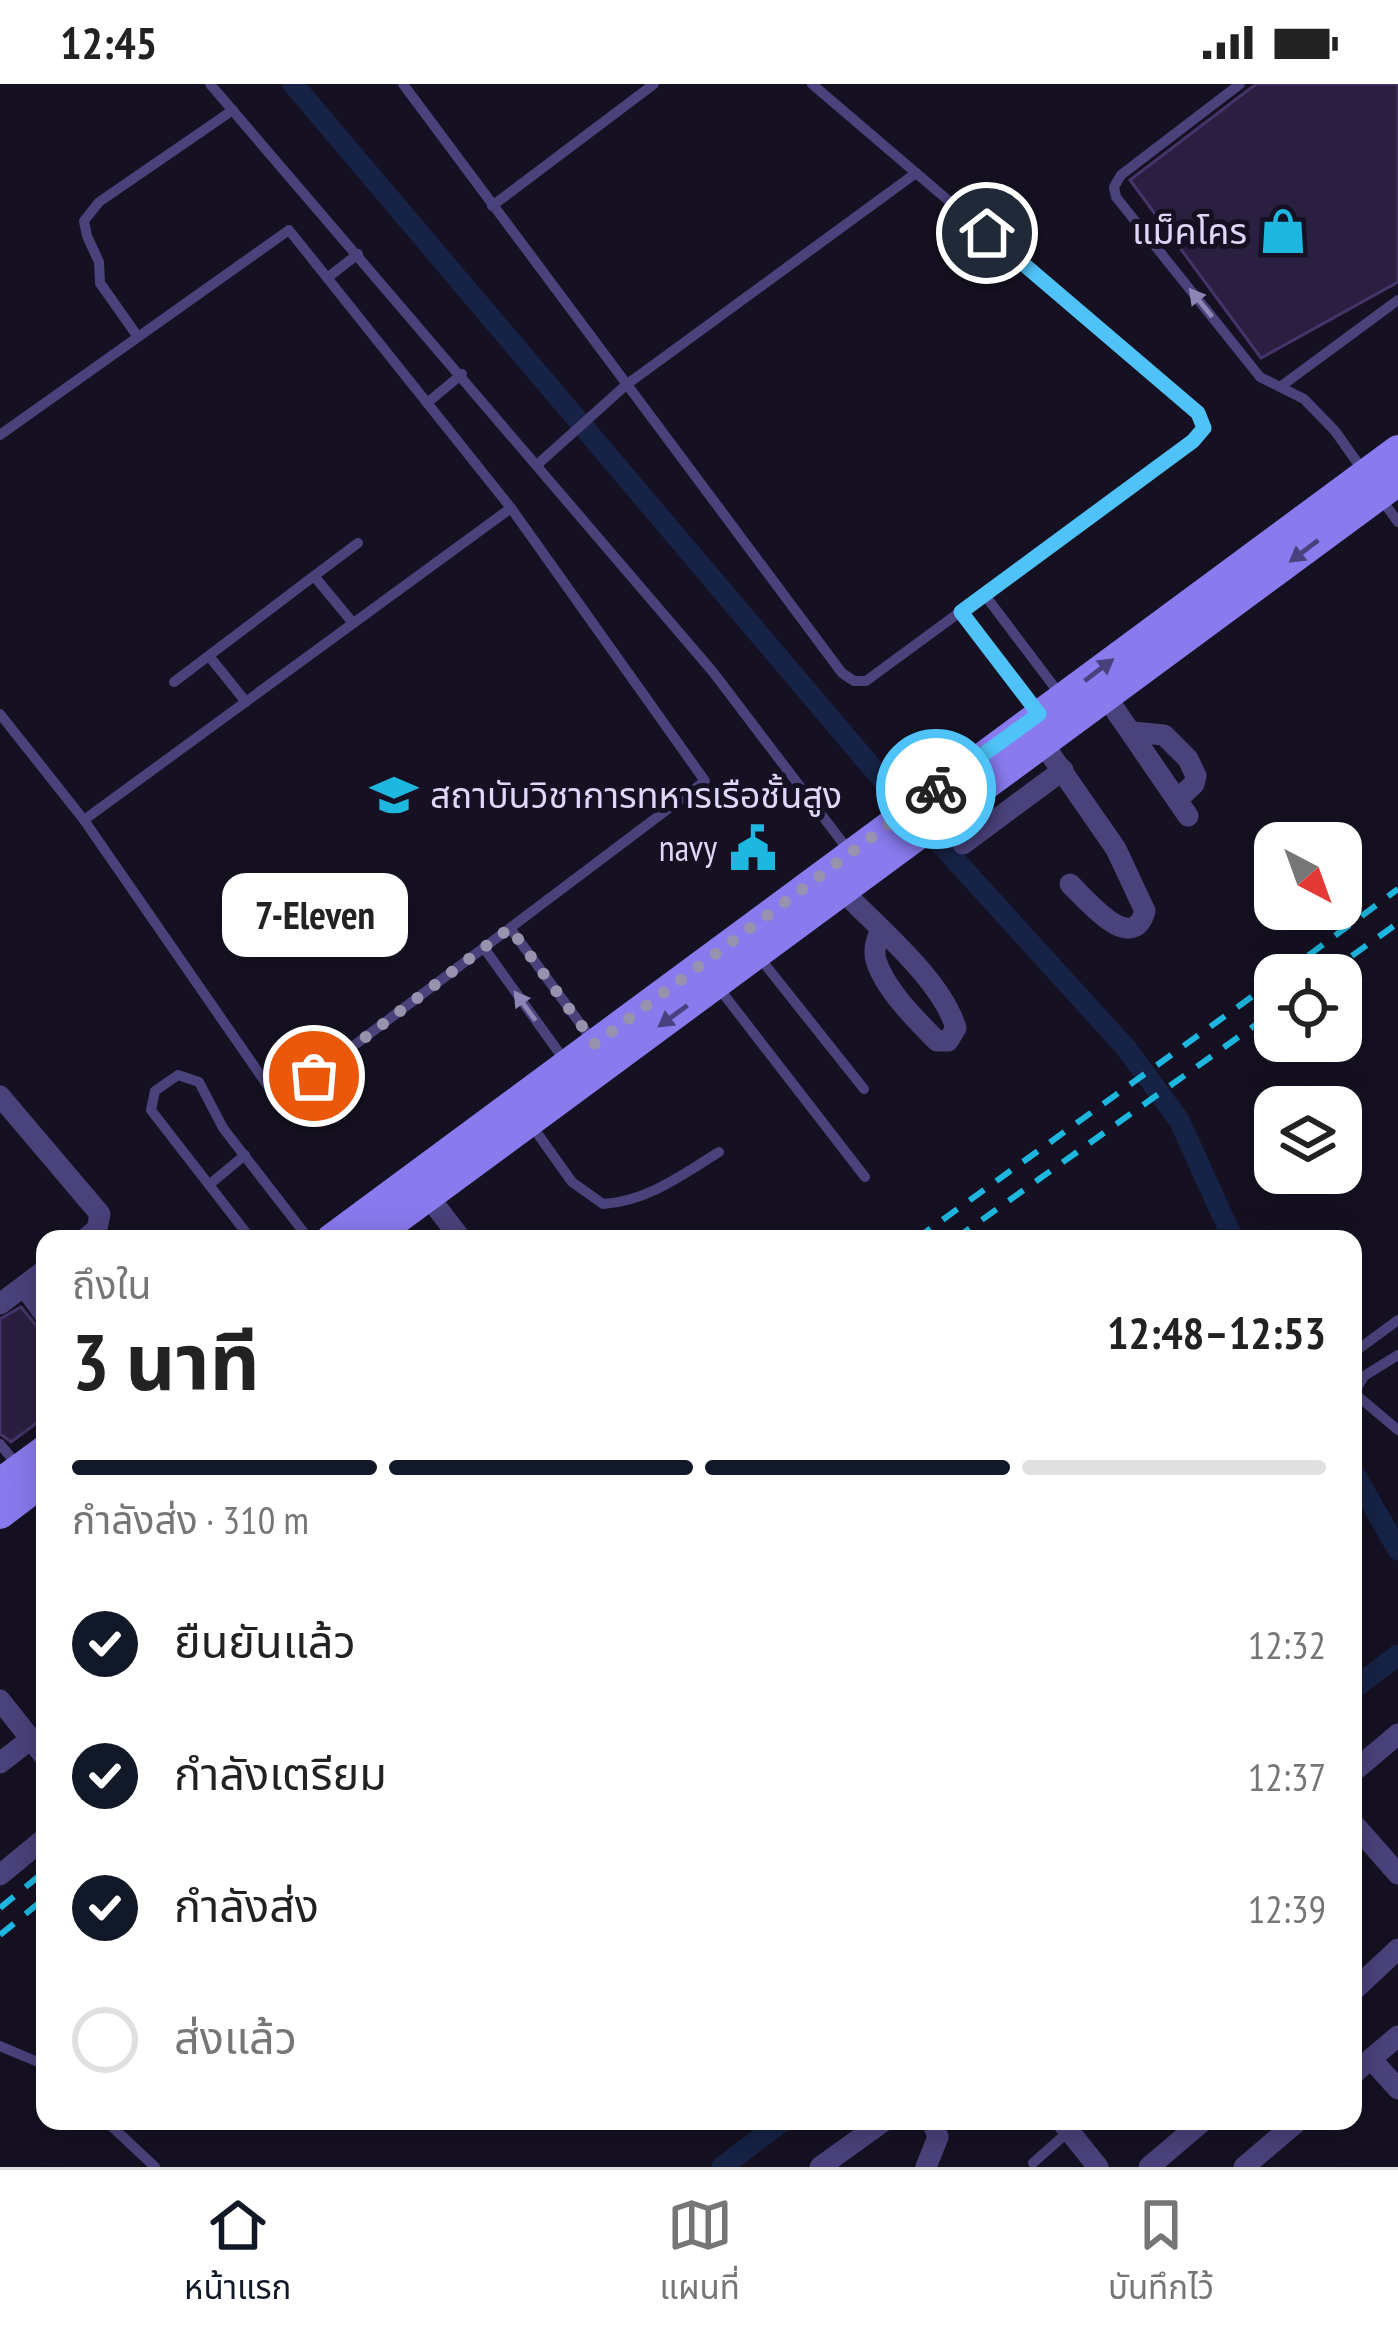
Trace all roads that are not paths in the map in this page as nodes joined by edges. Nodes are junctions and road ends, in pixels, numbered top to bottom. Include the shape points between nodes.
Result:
1 (210, 84) edge
2 (403, 84) edge
3 (654, 84) edge
4 (812, 84) edge
5 (1240, 84) edge
6 (233, 110) junction
7 (916, 173) junction
8 (492, 206) junction
9 (358, 254) junction
10 (327, 278) junction
11 (1398, 300) edge
12 (138, 338) junction
13 (462, 374) junction
14 (1280, 387) junction
15 (621, 390) junction
16 (427, 403) junction
17 (0, 435) edge
18 (1398, 450) edge
19 (542, 460) junction
20 (1381, 483) edge
21 (511, 508) junction
22 (1398, 522) edge
23 (358, 543) dead end
24 (314, 576) junction
25 (984, 594) junction
26 (961, 612) junction
27 (352, 623) junction
28 (209, 656) junction
29 (174, 682) dead end
30 (1107, 698) junction
31 (246, 702) junction
32 (0, 714) edge
33 (1057, 730) junction
34 (1132, 732) junction
35 (16, 734) junction
36 (0, 736) edge
37 (84, 820) junction
38 (894, 836) junction
39 (963, 844) dead end
40 (850, 853) junction
41 (1070, 884) dead end
42 (842, 891) junction
43 (510, 928) junction
44 (880, 930) junction
45 (484, 948) junction
46 (757, 954) junction
47 (716, 985) junction
48 (595, 1044) junction
49 (567, 1064) junction
50 (864, 1089) dead end
51 (0, 1096) edge
52 (529, 1122) junction
53 (719, 1152) dead end
54 (245, 1155) junction
55 (865, 1177) dead end
56 (210, 1184) junction
57 (428, 1196) junction
58 (97, 1230) edge
59 (244, 1230) edge
60 (303, 1230) edge
61 (343, 1230) edge
62 (382, 1230) edge
63 (454, 1230) edge
64 (36, 1277) edge
65 (24, 1286) junction
66 (36, 1303) edge
67 (0, 1304) edge
68 (1398, 1320) edge
69 (1362, 1346) edge
70 (1398, 1355) edge
71 (1362, 1380) edge
72 (1362, 1401) edge
73 (1398, 1430) edge
74 (0, 1444) edge
75 (22, 1478) edge
76 (0, 1514) edge
77 (0, 1700) edge
78 (1398, 1734) edge
79 (36, 1745) edge
80 (36, 1749) edge
81 (0, 1762) edge
82 (1362, 1764) edge
83 (1362, 1833) edge
84 (36, 1845) edge
85 (1398, 1874) edge
86 (0, 1875) edge
87 (1398, 1949) edge
88 (1362, 1982) edge
89 (1398, 2036) edge
90 (0, 2046) edge
91 (1371, 2059) junction
92 (36, 2061) edge
93 (1362, 2066) edge
94 (1398, 2089) edge
95 (115, 2130) edge
96 (871, 2130) edge
97 (935, 2130) edge
98 (1062, 2130) edge
99 (1068, 2130) edge
100 (1192, 2130) edge
101 (1287, 2130) edge
102 (1033, 2163) dead end
103 (154, 2167) edge
104 (820, 2167) edge
105 (926, 2167) edge
106 (1098, 2167) edge
107 (1149, 2167) edge
108 (1244, 2167) edge

1 - 6 lane
2 - 8 lane
3 - 8 lane
4 - 7 lane
14 -> 5 lane via 1260,377 1114,187
6 - 9 lane
6 - 12 lane via 98,202 85,221 100,284
7 - 15 lane
7 - 25 lane via 1198,413 1204,428
8 - 15 lane
9 - 10 lane
9 - 13 lane
10 - 12 lane via 290,230
10 - 16 lane
11 - 14 lane
12 - 17 lane
13 - 16 lane
13 - 19 lane
14 - 20 lane via 1304,399
15 - 19 lane
15 - 26 lane via 854,681 866,681
16 - 21 lane
18 - 20 main road
19 - 40 lane
20 - 22 lane
20 -> 30 main road
33 -> 20 main road
21 - 27 lane
21 - 43 lane via 705,781
23 - 24 lane
24 - 27 lane
24 - 28 lane
25 - 26 lane
25 - 33 lane
26 - 33 lane
27 - 31 lane
28 - 29 lane
28 - 31 lane
30 - 33 main road
30 - 34 street
31 - 37 lane
32 - 35 lane
33 - 38 main road
33 - 39 street
33 - 41 street via 1143,919 1136,927 1114,925
34 - 34 street via 1164,735 1188,759 1195,784 1183,808
35 - 36 lane
35 - 37 lane
37 - 45 lane via 280,1102
38 - 40 main road
38 - 42 main road
40 - 48 main road
42 - 44 street
42 - 46 main road
43 - 45 lane
43 - 48 lane
44 - 44 street via 874,949 886,980 937,1041 948,1041 952,1016
49 -> 45 lane
46 - 47 main road
46 - 50 lane
47 -> 52 main road
47 - 55 lane
48 - 49 main road
49 - 61 main road
51 - 58 street via 100,1214
52 - 53 lane via 572,1182 603,1204 655,1192
52 - 57 main road
54 - 56 lane
54 - 56 lane via 199,1082 178,1075 155,1091 158,1124
54 - 60 lane
56 - 59 lane
57 - 62 main road
57 - 63 street
64 - 65 street
65 - 66 street
65 - 67 street
68 - 69 lane
70 - 71 lane
72 - 73 lane
74 - 75 lane
75 - 76 main road
77 - 79 street
78 - 82 street
80 - 81 street
83 - 85 street
84 - 86 street
87 - 88 street
89 - 91 street
90 - 92 lane
91 - 93 street
91 - 94 street
95 - 103 lane
96 - 104 street
97 - 105 street
98 - 102 lane
99 - 106 street
100 - 107 street
101 - 108 street

